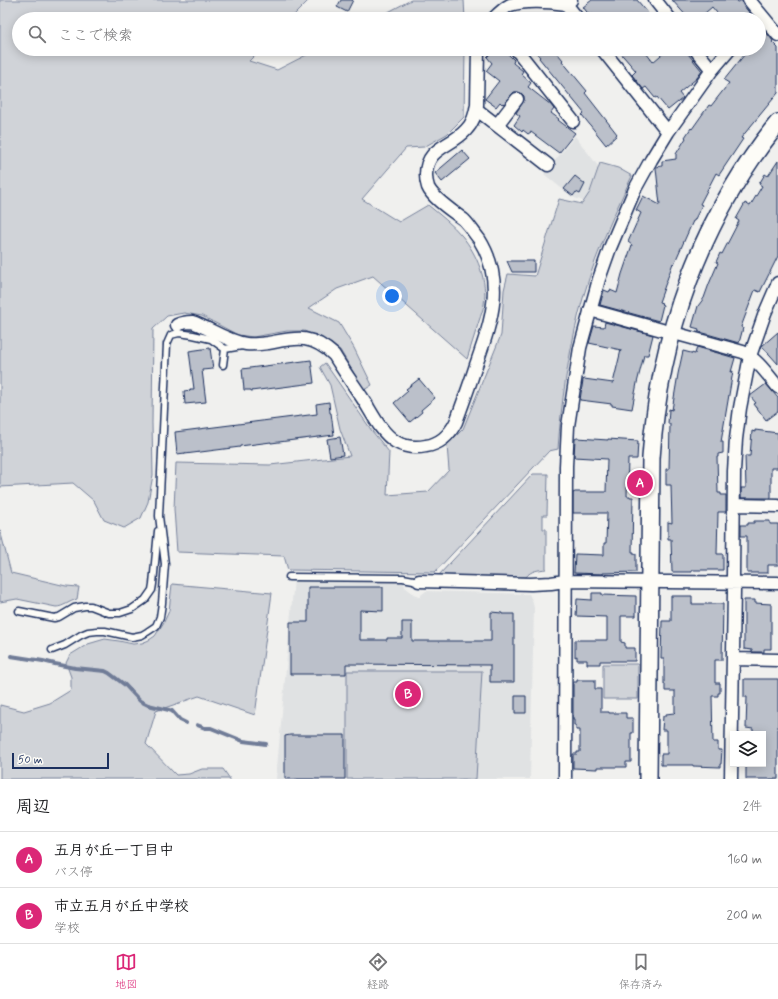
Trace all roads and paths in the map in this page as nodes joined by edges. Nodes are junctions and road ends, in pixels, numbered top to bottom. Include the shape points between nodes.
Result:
1 (655, 0) edge
2 (749, 0) edge
3 (568, 2) edge
4 (501, 12) edge
5 (574, 12) edge
6 (664, 12) edge
7 (757, 12) edge
8 (766, 23) edge
9 (778, 35) edge
10 (478, 56) edge
11 (522, 56) edge
12 (608, 56) edge
13 (701, 56) edge
14 (724, 56) edge
15 (712, 70) junction
16 (517, 98) dead end
17 (476, 109) junction
18 (573, 121) dead end
19 (778, 123) edge
20 (497, 125) junction
21 (668, 132) junction
22 (548, 165) dead end
23 (778, 283) edge
24 (590, 310) junction
25 (177, 325) dead end
26 (662, 330) dead end
27 (681, 335) dead end
28 (252, 344) junction
29 (225, 349) junction
30 (750, 356) junction
31 (222, 365) dead end
32 (778, 388) edge
33 (734, 506) junction
34 (778, 506) edge
35 (159, 516) junction
36 (288, 577) dead end
37 (419, 581) joint
38 (565, 581) junction
39 (650, 582) junction
40 (733, 583) junction
41 (778, 583) edge
42 (19, 611) dead end
43 (52, 650) dead end
44 (733, 659) junction
45 (778, 660) edge
46 (564, 779) edge
47 (648, 779) edge
48 (732, 779) edge

1 - 6 street
2 - 7 street
3 - 4 street via 518,2
3 - 5 street
8 - 9 street
10 - 17 street
11 - 18 street
12 - 21 street
13 - 15 street
14 - 15 street
15 - 21 street
16 - 20 street
17 - 20 street
17 - 28 street via 467,130 441,147 430,158 427,172 427,184 432,194 465,221 482,245 492,272 494,288 493,308 487,334 454,428 444,438 430,445 414,447 397,442 384,431 334,355 325,347 308,339 296,338
19 - 39 street via 748,164 715,220 690,276 674,321 658,395 651,458
20 - 22 street
21 - 24 street via 638,183 622,218
23 - 30 street
24 - 26 street
24 - 38 street via 580,348 568,426
25 - 28 street via 193,322 234,341
27 - 30 street
28 - 29 lane
29 - 31 lane
29 - 35 lane via 211,339 193,335 171,335 167,344
30 - 32 street
30 - 33 street via 737,431
33 - 34 street
33 - 40 street
35 - 42 lane via 154,584 145,600 137,606 120,613 108,613 91,606 79,606 54,618
35 - 43 lane via 165,564 162,611 156,626 132,637 106,631 88,632
36 - 37 lane via 403,578
37 - 38 street via 531,584
38 - 39 street
38 - 46 street
39 - 40 street
39 - 47 street
40 - 41 street
40 - 44 street
44 - 45 street
44 - 48 street

